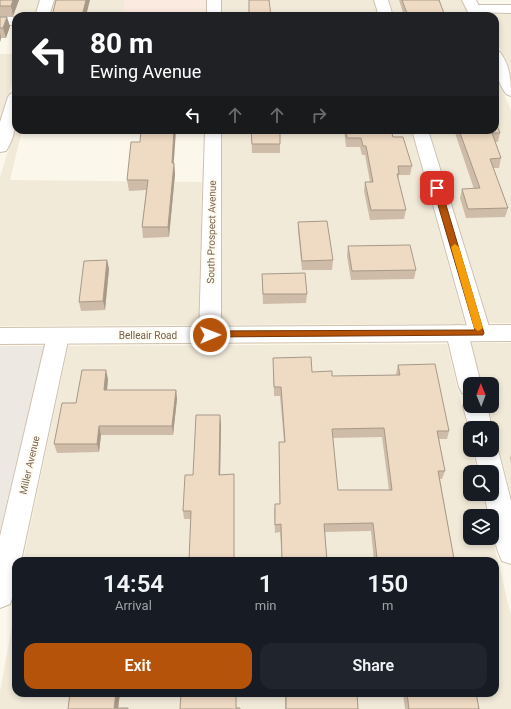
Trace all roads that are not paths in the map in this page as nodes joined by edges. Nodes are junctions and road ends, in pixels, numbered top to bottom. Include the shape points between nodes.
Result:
1 (47, 0) edge
2 (214, 0) edge
3 (381, 0) edge
4 (473, 8) edge
5 (511, 9) edge
6 (43, 12) edge
7 (214, 12) edge
8 (385, 12) edge
9 (0, 21) edge
10 (12, 21) edge
11 (499, 64) edge
12 (511, 91) edge
13 (12, 110) edge
14 (213, 134) edge
15 (421, 134) edge
16 (0, 147) edge
17 (457, 333) junction
18 (480, 333) junction
19 (511, 333) edge
20 (210, 335) junction
21 (0, 336) edge
22 (58, 336) junction
23 (468, 377) edge
24 (498, 501) edge
25 (511, 552) edge
26 (0, 595) edge

1 - 6 street
2 - 7 street
3 - 8 street
4 - 5 street
9 - 10 street
11 - 12 street
13 - 16 street
14 - 20 street, South Prospect Avenue
15 - 18 street
17 - 18 street, Belleair Road
17 - 20 street, Belleair Road
17 - 23 street
18 - 19 street, Belleair Road
20 - 22 street, Belleair Road
21 - 22 street, Belleair Road
22 - 26 street, Miller Avenue
24 - 25 street

